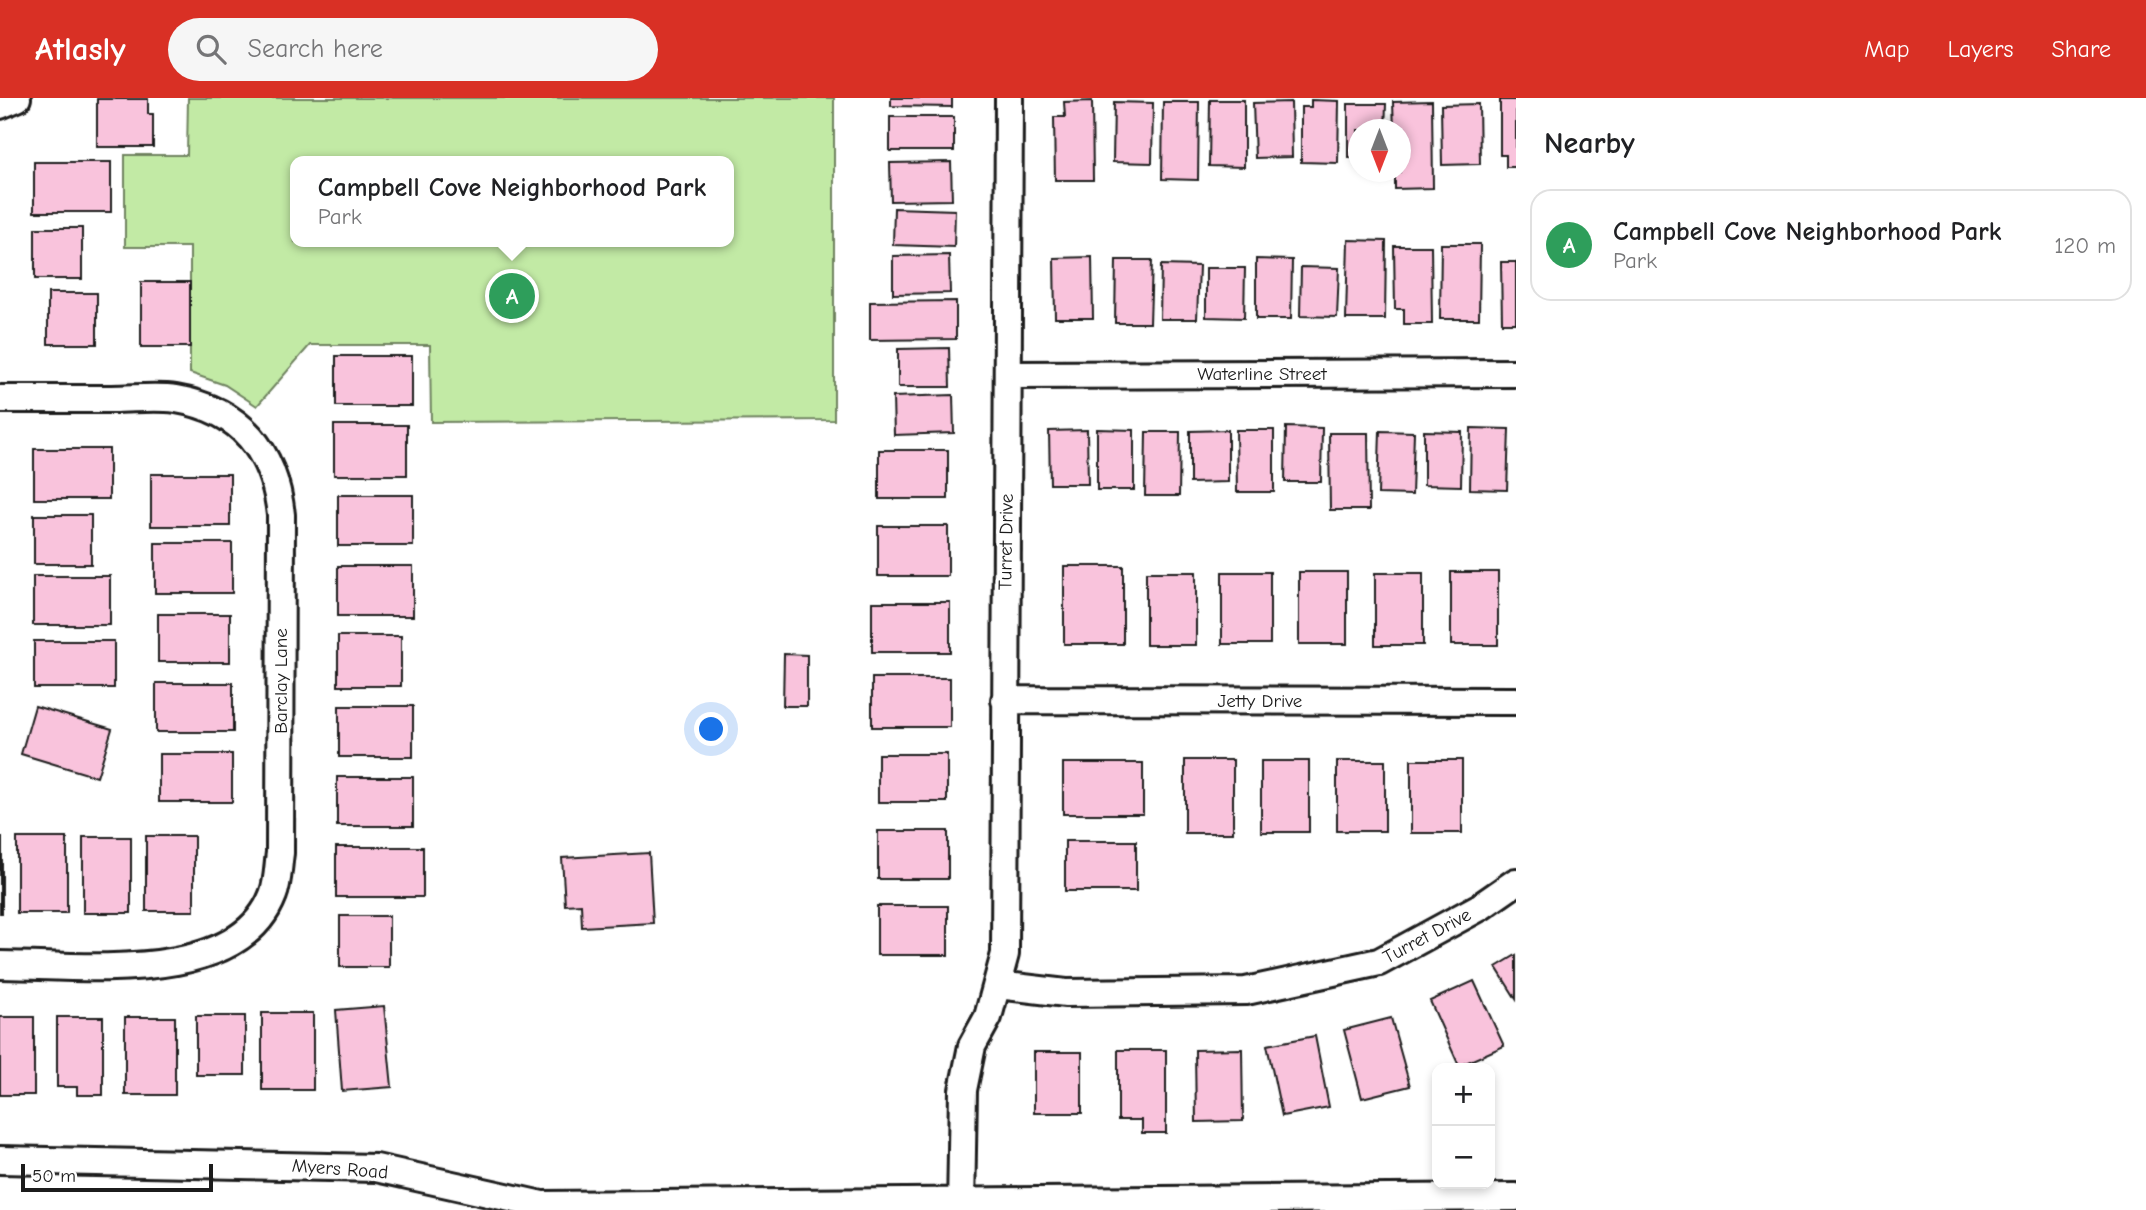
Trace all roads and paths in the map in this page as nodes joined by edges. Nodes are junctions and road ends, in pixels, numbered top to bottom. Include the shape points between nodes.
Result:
1 (17, 98) edge
2 (1009, 98) edge
3 (0, 105) edge
4 (1516, 373) edge
5 (1009, 375) junction
6 (0, 399) edge
7 (1005, 701) junction
8 (1516, 701) edge
9 (1516, 882) edge
10 (0, 965) edge
11 (998, 985) junction
12 (0, 1160) edge
13 (1516, 1197) edge
14 (962, 1207) edge

1 - 3 street
2 - 5 street, Turret Drive
4 - 5 street, Waterline Street
5 - 7 street, Turret Drive
6 - 10 street, Barclay Lane via 174,399 215,409 245,430 264,454 278,486 281,515 280,853 273,895 246,931 228,946 194,958 155,965
7 - 8 street, Jetty Drive
7 - 11 street, Turret Drive via 1005,954
9 - 11 street, Turret Drive via 1379,962 1246,991 1066,993
11 - 14 street, Turret Drive via 972,1046 963,1090
12 - 14 street, Myers Road via 376,1168 542,1205
13 - 14 street, Myers Road

